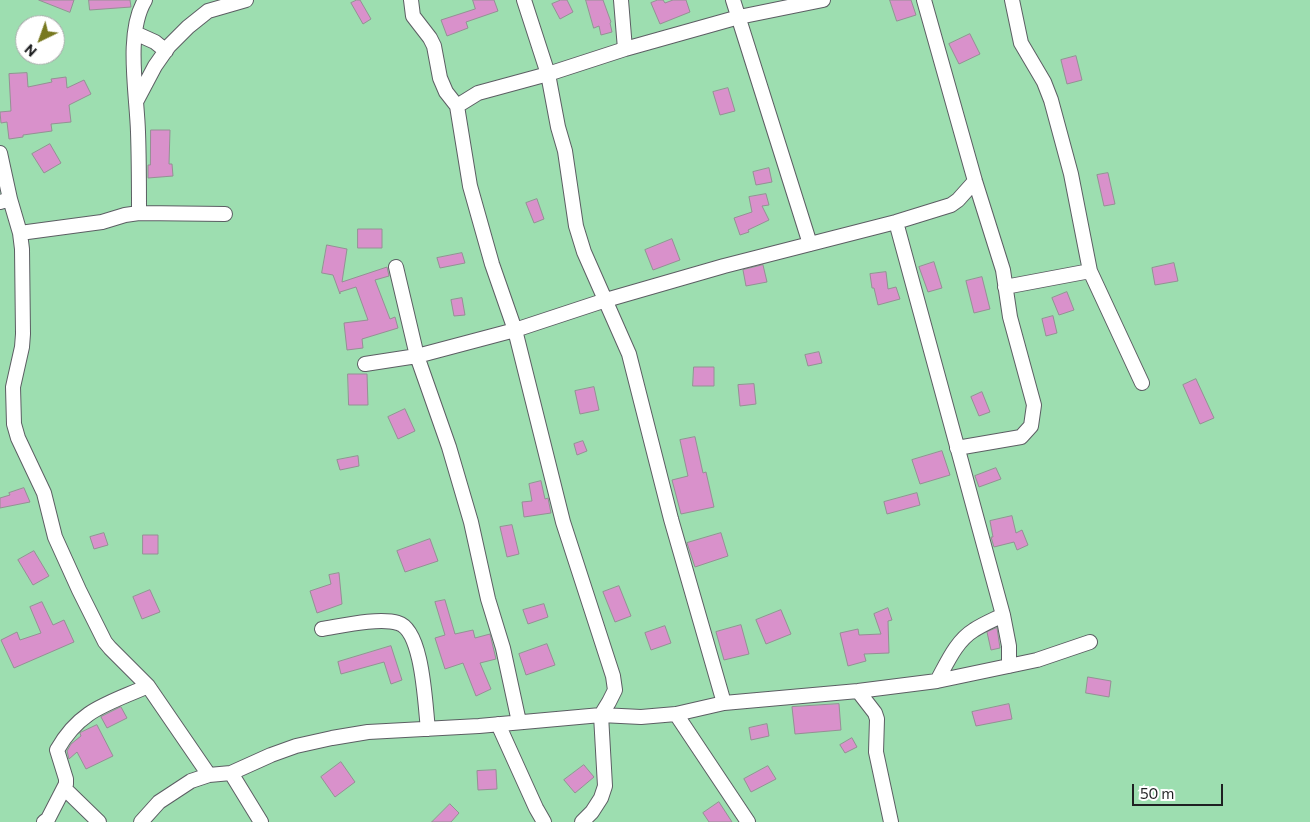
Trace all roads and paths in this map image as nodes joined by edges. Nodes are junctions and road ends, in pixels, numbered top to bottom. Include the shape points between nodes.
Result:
1 (145, 0) edge
2 (240, 0) edge
3 (411, 0) edge
4 (524, 0) edge
5 (621, 0) edge
6 (733, 0) edge
7 (823, 0) edge
8 (924, 0) edge
9 (1012, 0) edge
10 (739, 17) junction
11 (135, 33) junction
12 (625, 49) junction
13 (166, 51) junction
14 (548, 74) junction
15 (136, 101) junction
16 (457, 106) junction
17 (0, 153) edge
18 (975, 182) junction
19 (5, 201) edge
20 (139, 213) junction
21 (225, 214) dead end
22 (896, 222) junction
23 (20, 233) junction
24 (810, 244) junction
25 (396, 267) dead end
26 (1090, 271) junction
27 (1005, 287) junction
28 (606, 300) junction
29 (515, 330) junction
30 (418, 356) junction
31 (365, 364) dead end
32 (1142, 383) dead end
33 (957, 448) junction
34 (1002, 615) junction
35 (322, 630) dead end
36 (1090, 642) dead end
37 (1009, 666) junction
38 (937, 682) junction
39 (148, 686) junction
40 (858, 691) junction
41 (724, 703) junction
42 (676, 714) junction
43 (601, 715) junction
44 (519, 722) junction
45 (498, 724) junction
46 (428, 729) junction
47 (231, 773) junction
48 (209, 775) junction
49 (64, 788) junction
50 (44, 822) edge
51 (99, 822) edge
52 (141, 822) edge
53 (261, 822) edge
54 (544, 822) edge
55 (582, 822) edge
56 (748, 822) edge
57 (891, 822) edge

1 - 11 street via 137,17
2 - 13 street via 208,11
3 - 16 street via 413,16 434,46 440,78
4 - 14 street
5 - 12 street
6 - 10 street
7 - 10 street
8 - 18 street
9 - 26 street via 1021,43 1051,100 1071,174
10 - 12 street
10 - 24 street
11 - 13 street
11 - 15 street
12 - 14 street
13 - 15 street
14 - 16 street via 478,93
14 - 28 street via 565,151 576,226
15 - 20 street
16 - 29 street via 470,186
17 - 19 street
18 - 22 street via 951,205
18 - 27 street via 1003,270
19 - 23 street
20 - 21 street
20 - 23 street via 102,222
22 - 24 street
22 - 33 street
23 - 39 street via 23,334 13,387 14,424 44,493 55,537 79,590 110,648
24 - 28 street
25 - 30 street
26 - 27 street
26 - 32 street
27 - 33 street via 1034,405 1031,426 1021,436
28 - 29 street
28 - 41 street via 629,354 671,519
29 - 30 street
29 - 43 street via 563,522 613,676 615,690
30 - 31 street
30 - 44 street via 471,522
33 - 34 street
34 - 37 street via 1009,646
34 - 38 street via 963,639
35 - 46 street via 389,621 400,623 410,632 420,666
36 - 37 street
37 - 38 street
38 - 40 street
39 - 48 street
39 - 49 street via 96,709 71,728 57,750 66,779
40 - 41 street
40 - 57 street via 877,719 876,752
41 - 42 street
42 - 43 street via 642,717
42 - 56 street
43 - 44 street
43 - 55 street via 606,786 592,812
44 - 45 street
45 - 46 street
45 - 54 street
46 - 47 street via 368,732 296,746
47 - 48 street
47 - 53 street
48 - 52 street via 191,781 159,802
49 - 50 street
49 - 51 street

